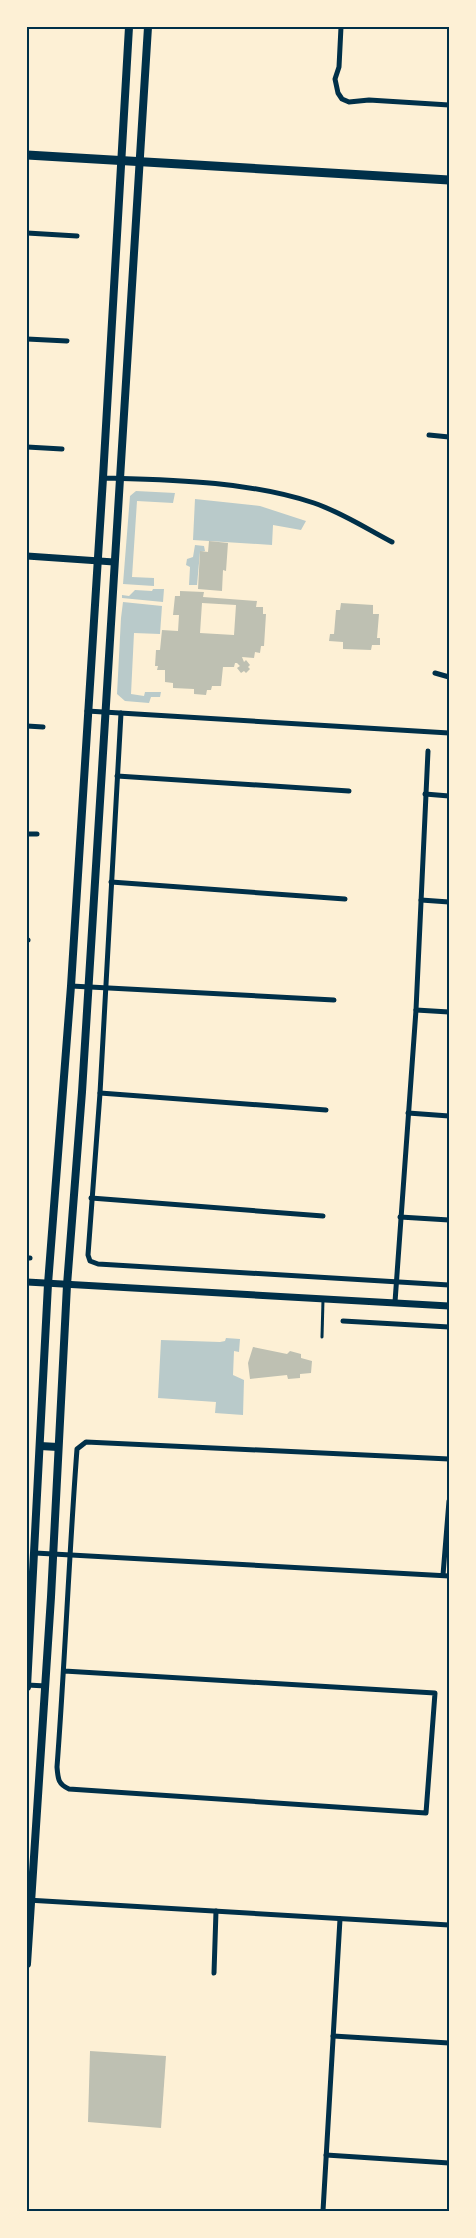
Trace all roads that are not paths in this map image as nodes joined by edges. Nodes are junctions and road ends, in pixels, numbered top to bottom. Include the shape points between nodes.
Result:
1 (129, 27) edge
2 (148, 27) edge
3 (341, 27) edge
4 (449, 105) edge
5 (27, 155) edge
6 (120, 160) junction
7 (139, 162) junction
8 (449, 180) edge
9 (27, 233) edge
10 (77, 236) dead end
11 (27, 339) edge
12 (67, 341) dead end
13 (429, 435) dead end
14 (449, 437) edge
15 (27, 447) edge
16 (62, 449) dead end
17 (103, 478) junction
18 (120, 478) junction
19 (392, 542) dead end
20 (27, 556) edge
21 (98, 561) junction
22 (114, 562) junction
23 (435, 673) dead end
24 (449, 677) edge
25 (87, 711) junction
26 (105, 712) junction
27 (121, 713) junction
28 (27, 726) edge
29 (43, 727) dead end
30 (449, 733) edge
31 (428, 751) dead end
32 (117, 776) junction
33 (349, 791) dead end
34 (425, 794) junction
35 (449, 796) edge
36 (27, 834) edge
37 (37, 834) dead end
38 (111, 882) junction
39 (345, 899) dead end
40 (421, 900) junction
41 (449, 902) edge
42 (71, 986) junction
43 (88, 987) junction
44 (105, 987) junction
45 (334, 1000) dead end
46 (416, 1010) junction
47 (449, 1012) edge
48 (100, 1093) junction
49 (326, 1110) dead end
50 (408, 1113) junction
51 (449, 1116) edge
52 (91, 1198) junction
53 (323, 1216) dead end
54 (400, 1217) junction
55 (449, 1220) edge
56 (27, 1282) edge
57 (396, 1282) junction
58 (48, 1284) junction
59 (66, 1285) junction
60 (449, 1285) edge
61 (323, 1298) junction
62 (395, 1302) junction
63 (449, 1306) edge
64 (343, 1321) dead end
65 (449, 1327) edge
66 (322, 1337) dead end
67 (40, 1446) junction
68 (58, 1447) junction
69 (449, 1459) edge
70 (449, 1501) edge
71 (35, 1554) junction
72 (53, 1555) junction
73 (70, 1555) junction
74 (446, 1576) edge
75 (64, 1671) junction
76 (27, 1685) edge
77 (46, 1686) junction
78 (29, 1900) edge
79 (216, 1911) junction
80 (340, 1918) junction
81 (449, 1925) edge
82 (28, 1929) edge
83 (27, 1964) edge
84 (214, 1973) dead end
85 (333, 2036) junction
86 (449, 2043) edge
87 (326, 2155) junction
88 (449, 2163) edge
89 (324, 2211) edge

1 - 6 main road
2 - 7 main road
3 - 4 street via 335,78 342,99
5 - 6 main road
6 - 7 main road
6 - 17 main road
7 - 8 main road
7 - 18 main road
9 - 10 street
11 - 12 street
13 - 14 street
15 - 16 street
17 - 18 street
17 - 21 main road
18 - 19 street via 276,491 322,506
18 - 22 main road
20 - 21 street
21 - 22 street
21 - 25 main road
22 - 26 main road
23 - 24 street
25 - 26 street
25 - 42 main road
26 - 27 street
26 - 43 main road
27 - 30 street
27 - 32 street
28 - 29 street
31 - 34 street
32 - 33 street
32 - 38 street
34 - 35 street
34 - 40 street
36 - 37 street
38 - 39 street
38 - 44 street
40 - 41 street
40 - 46 street
42 - 43 street
42 - 58 main road
43 - 44 street
43 - 59 main road
44 - 45 street
44 - 48 street
46 - 47 street
46 - 50 street
48 - 49 street
48 - 52 street
50 - 51 street
50 - 54 street
52 - 53 street
52 - 57 street via 88,1255 90,1261 98,1264
54 - 55 street
54 - 57 street
56 - 58 street
57 - 60 street
57 - 62 street
58 - 59 street
58 - 67 main road
59 - 61 street
59 - 68 main road
61 - 62 street
61 - 66 lane
62 - 63 street
64 - 65 street
67 - 68 main road
67 - 71 main road
68 - 72 main road
69 - 73 street via 86,1442 77,1449
70 - 74 street
71 - 72 street
71 - 76 main road
72 - 73 street
72 - 77 main road
73 - 74 street
73 - 75 street
75 - 75 street via 435,1693 426,1813 69,1789 58,1780 57,1767
76 - 77 street
77 - 78 main road
78 - 79 street
78 - 82 main road
79 - 80 street
79 - 84 street
80 - 81 street
80 - 85 street
82 - 83 main road
85 - 86 street
85 - 87 street
87 - 88 street
87 - 89 street

